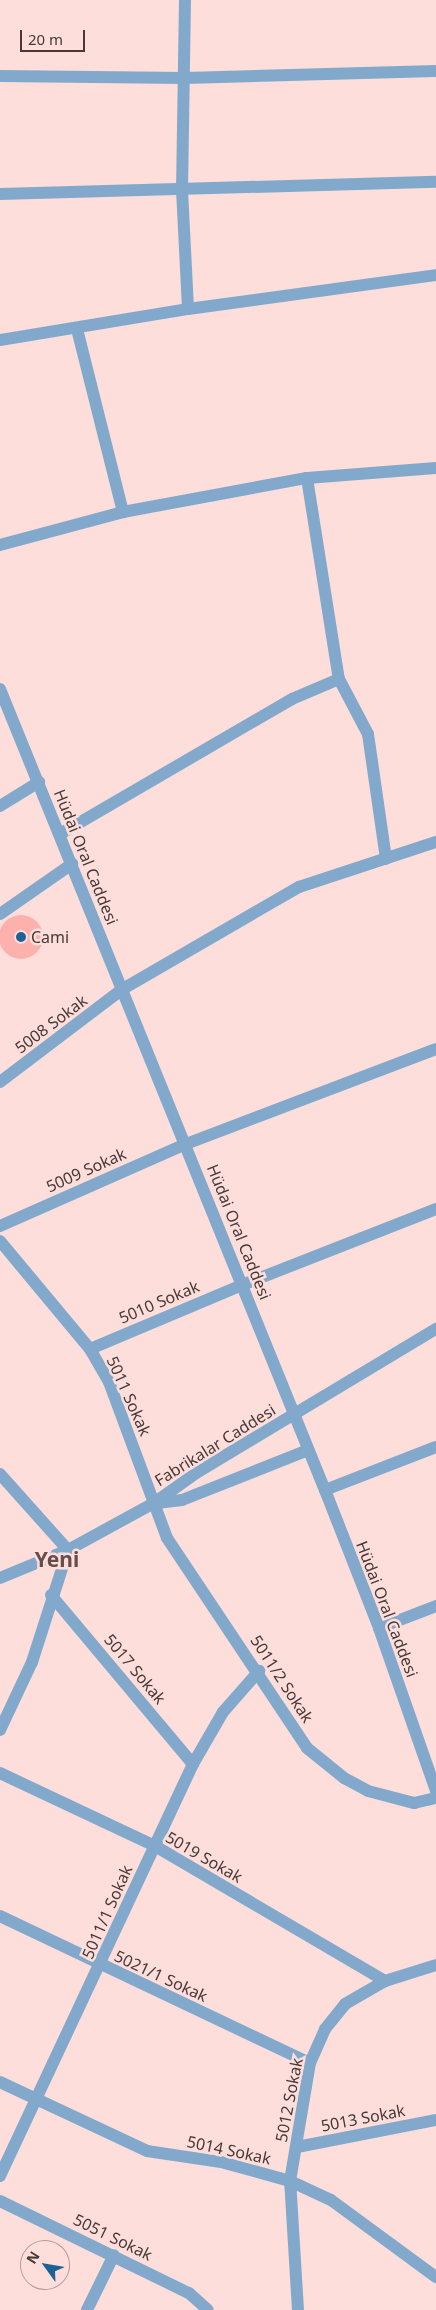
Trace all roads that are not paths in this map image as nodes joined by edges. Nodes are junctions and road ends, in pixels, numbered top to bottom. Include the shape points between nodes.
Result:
1 (185, 0) edge
2 (436, 71) edge
3 (0, 76) edge
4 (185, 78) junction
5 (436, 182) edge
6 (182, 190) junction
7 (0, 194) edge
8 (436, 275) edge
9 (188, 309) junction
10 (78, 329) junction
11 (0, 340) edge
12 (436, 468) edge
13 (307, 478) junction
14 (123, 512) junction
15 (0, 545) edge
16 (339, 679) junction
17 (0, 689) edge
18 (39, 782) junction
19 (0, 806) edge
20 (60, 834) junction
21 (436, 842) edge
22 (386, 859) junction
23 (72, 864) junction
24 (0, 914) edge
25 (121, 990) junction
26 (436, 1049) edge
27 (0, 1082) edge
28 (186, 1144) junction
29 (436, 1209) edge
30 (0, 1226) edge
31 (0, 1241) edge
32 (242, 1284) junction
33 (436, 1329) edge
34 (90, 1349) junction
35 (294, 1415) junction
36 (436, 1447) edge
37 (308, 1450) junction
38 (0, 1474) edge
39 (325, 1490) junction
40 (154, 1503) junction
41 (68, 1550) junction
42 (0, 1578) edge
43 (51, 1595) junction
44 (436, 1606) edge
45 (379, 1628) junction
46 (258, 1671) junction
47 (0, 1730) edge
48 (193, 1764) junction
49 (0, 1773) edge
50 (433, 1774) edge
51 (436, 1791) edge
52 (436, 1798) edge
53 (155, 1846) junction
54 (0, 1916) edge
55 (436, 1965) edge
56 (101, 1966) junction
57 (385, 1981) junction
58 (310, 2063) junction
59 (0, 2082) edge
60 (38, 2100) junction
61 (436, 2120) edge
62 (297, 2147) junction
63 (0, 2176) edge
64 (290, 2181) junction
65 (0, 2201) edge
66 (114, 2255) junction
67 (436, 2277) edge
68 (87, 2310) edge
69 (208, 2310) edge
70 (298, 2310) edge

1 - 4 street
2 - 4 street
3 - 4 street
4 - 6 street
5 - 6 street
6 - 7 street
6 - 9 street
8 - 9 street
9 - 10 street
10 - 11 street
10 - 14 street
12 - 13 street
13 - 14 street
13 - 16 street
14 - 15 street
16 - 20 street via 292,699
16 - 22 street via 368,734
17 - 18 street, Hüdai Oral Caddesi
18 - 19 street
18 - 20 street, Hüdai Oral Caddesi
20 - 23 street, Hüdai Oral Caddesi
21 - 22 street, 5008 Sokak
22 - 25 street, 5008 Sokak via 299,887
23 - 24 street
23 - 25 street, Hüdai Oral Caddesi
25 - 27 street, 5008 Sokak
25 - 28 street, Hüdai Oral Caddesi
26 - 28 street, 5009 Sokak
28 - 30 street, 5009 Sokak
28 - 32 street, Hüdai Oral Caddesi
29 - 32 street, 5010 Sokak
31 - 34 street, 5011 Sokak
32 - 34 street, 5010 Sokak
32 - 35 street, Hüdai Oral Caddesi
33 - 35 street, Fabrikalar Caddesi
34 - 40 street, 5011 Sokak via 109,1382
35 - 37 street, Hüdai Oral Caddesi
35 - 40 street, Fabrikalar Caddesi via 196,1473
36 - 39 street
37 - 39 street, Hüdai Oral Caddesi
37 - 40 street, Fabrikalar Caddesi via 182,1500
38 - 41 street
39 - 45 street, Hüdai Oral Caddesi
40 - 41 street, Fabrikalar Caddesi
40 - 46 street, 5011/2 Sokak via 167,1538
41 - 42 street, Fabrikalar Caddesi
41 - 43 street
43 - 47 street via 32,1662
43 - 48 street, 5017 Sokak
44 - 45 street
45 - 50 street, Hüdai Oral Caddesi
46 - 48 street, 5011/1 Sokak via 223,1712
46 - 52 street, 5011/2 Sokak via 307,1748 344,1778 390,1798 414,1803
48 - 53 street, 5011/1 Sokak
49 - 53 street, 5019 Sokak
50 - 51 street, Hüdai Oral Caddesi
53 - 56 street, 5011/1 Sokak
53 - 57 street, 5019 Sokak
54 - 56 street, 5021/1 Sokak
55 - 57 street, 5012 Sokak
56 - 58 street, 5021/1 Sokak
56 - 60 street, 5011/1 Sokak
57 - 58 street, 5012 Sokak via 345,2004 325,2029
58 - 62 street, 5012 Sokak
59 - 60 street, 5014 Sokak
60 - 63 street, 5011/1 Sokak
60 - 64 street, 5014 Sokak via 147,2151 221,2162
61 - 62 street, 5013 Sokak
62 - 64 street, 5012 Sokak
64 - 67 street, 5014 Sokak via 331,2200
64 - 70 street, 5012 Sokak
65 - 66 street, 5051 Sokak
66 - 68 street
66 - 69 street, 5051 Sokak via 189,2293

